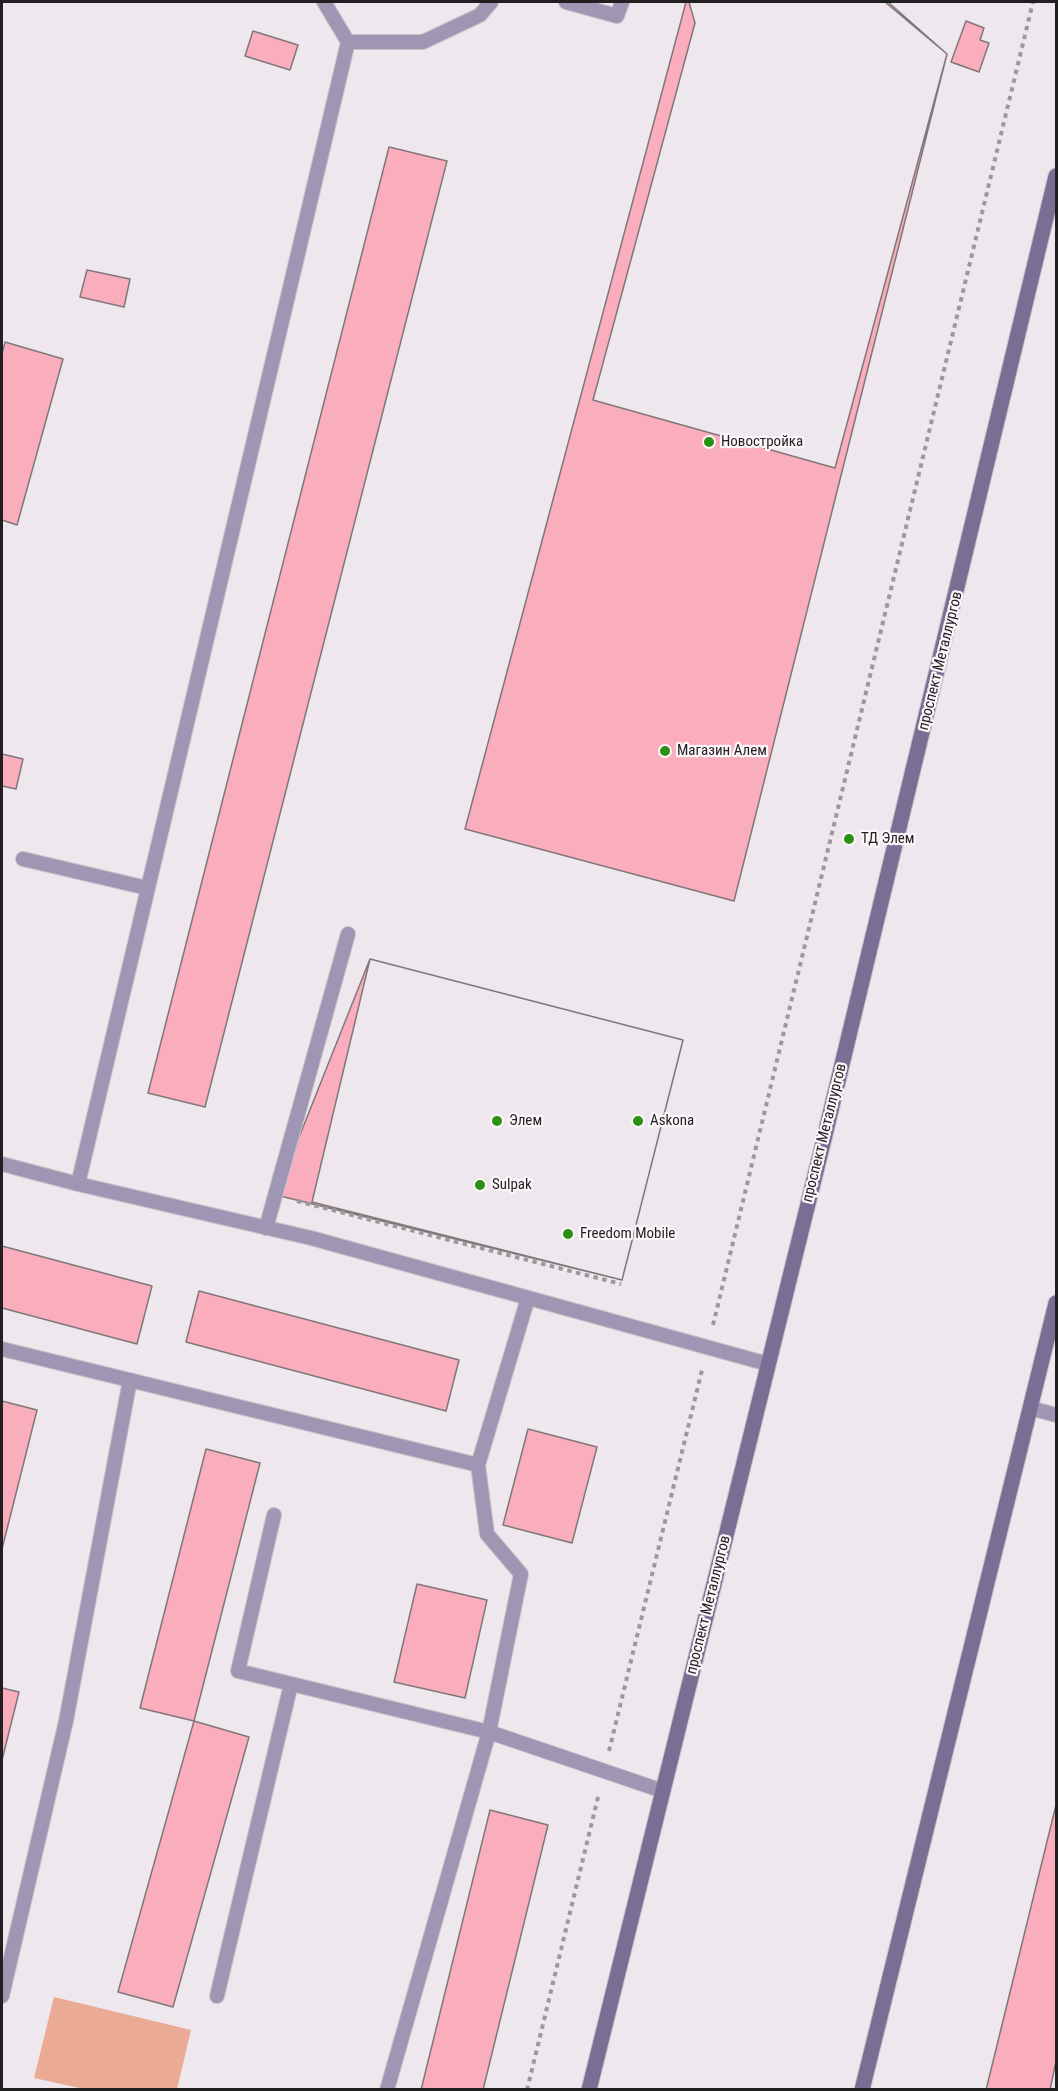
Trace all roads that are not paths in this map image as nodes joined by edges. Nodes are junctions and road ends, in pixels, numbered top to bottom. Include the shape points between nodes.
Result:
1 (324, 2) edge
2 (491, 2) edge
3 (566, 2) edge
4 (622, 2) edge
5 (348, 42) junction
6 (1056, 176) edge
7 (23, 859) dead end
8 (147, 888) junction
9 (348, 934) dead end
10 (2, 1164) edge
11 (78, 1184) junction
12 (266, 1228) junction
13 (528, 1298) junction
14 (1056, 1303) edge
15 (2, 1349) edge
16 (768, 1364) junction
17 (130, 1380) junction
18 (1030, 1408) junction
19 (1056, 1415) edge
20 (478, 1464) junction
21 (274, 1515) dead end
22 (291, 1684) junction
23 (489, 1732) junction
24 (663, 1791) junction
25 (2, 1996) edge
26 (217, 1996) dead end
27 (387, 2090) edge
28 (590, 2090) edge
29 (862, 2090) edge

1 - 5 lane
2 - 5 lane via 480,15 423,42
3 - 4 lane via 617,16
5 - 8 lane
6 - 16 main road, проспект Металлургов
7 - 8 lane
8 - 11 lane
9 - 12 lane
10 - 11 lane
11 - 12 lane
12 - 13 lane
13 - 16 lane
13 - 20 lane
14 - 18 main road
15 - 17 lane
16 - 24 main road, проспект Металлургов
17 - 20 lane
17 - 25 lane via 66,1721
18 - 19 lane
18 - 29 main road
20 - 23 lane via 487,1534 521,1574
21 - 22 lane via 238,1671
22 - 23 lane
22 - 26 lane
23 - 24 lane
23 - 27 lane
24 - 28 main road, проспект Металлургов

